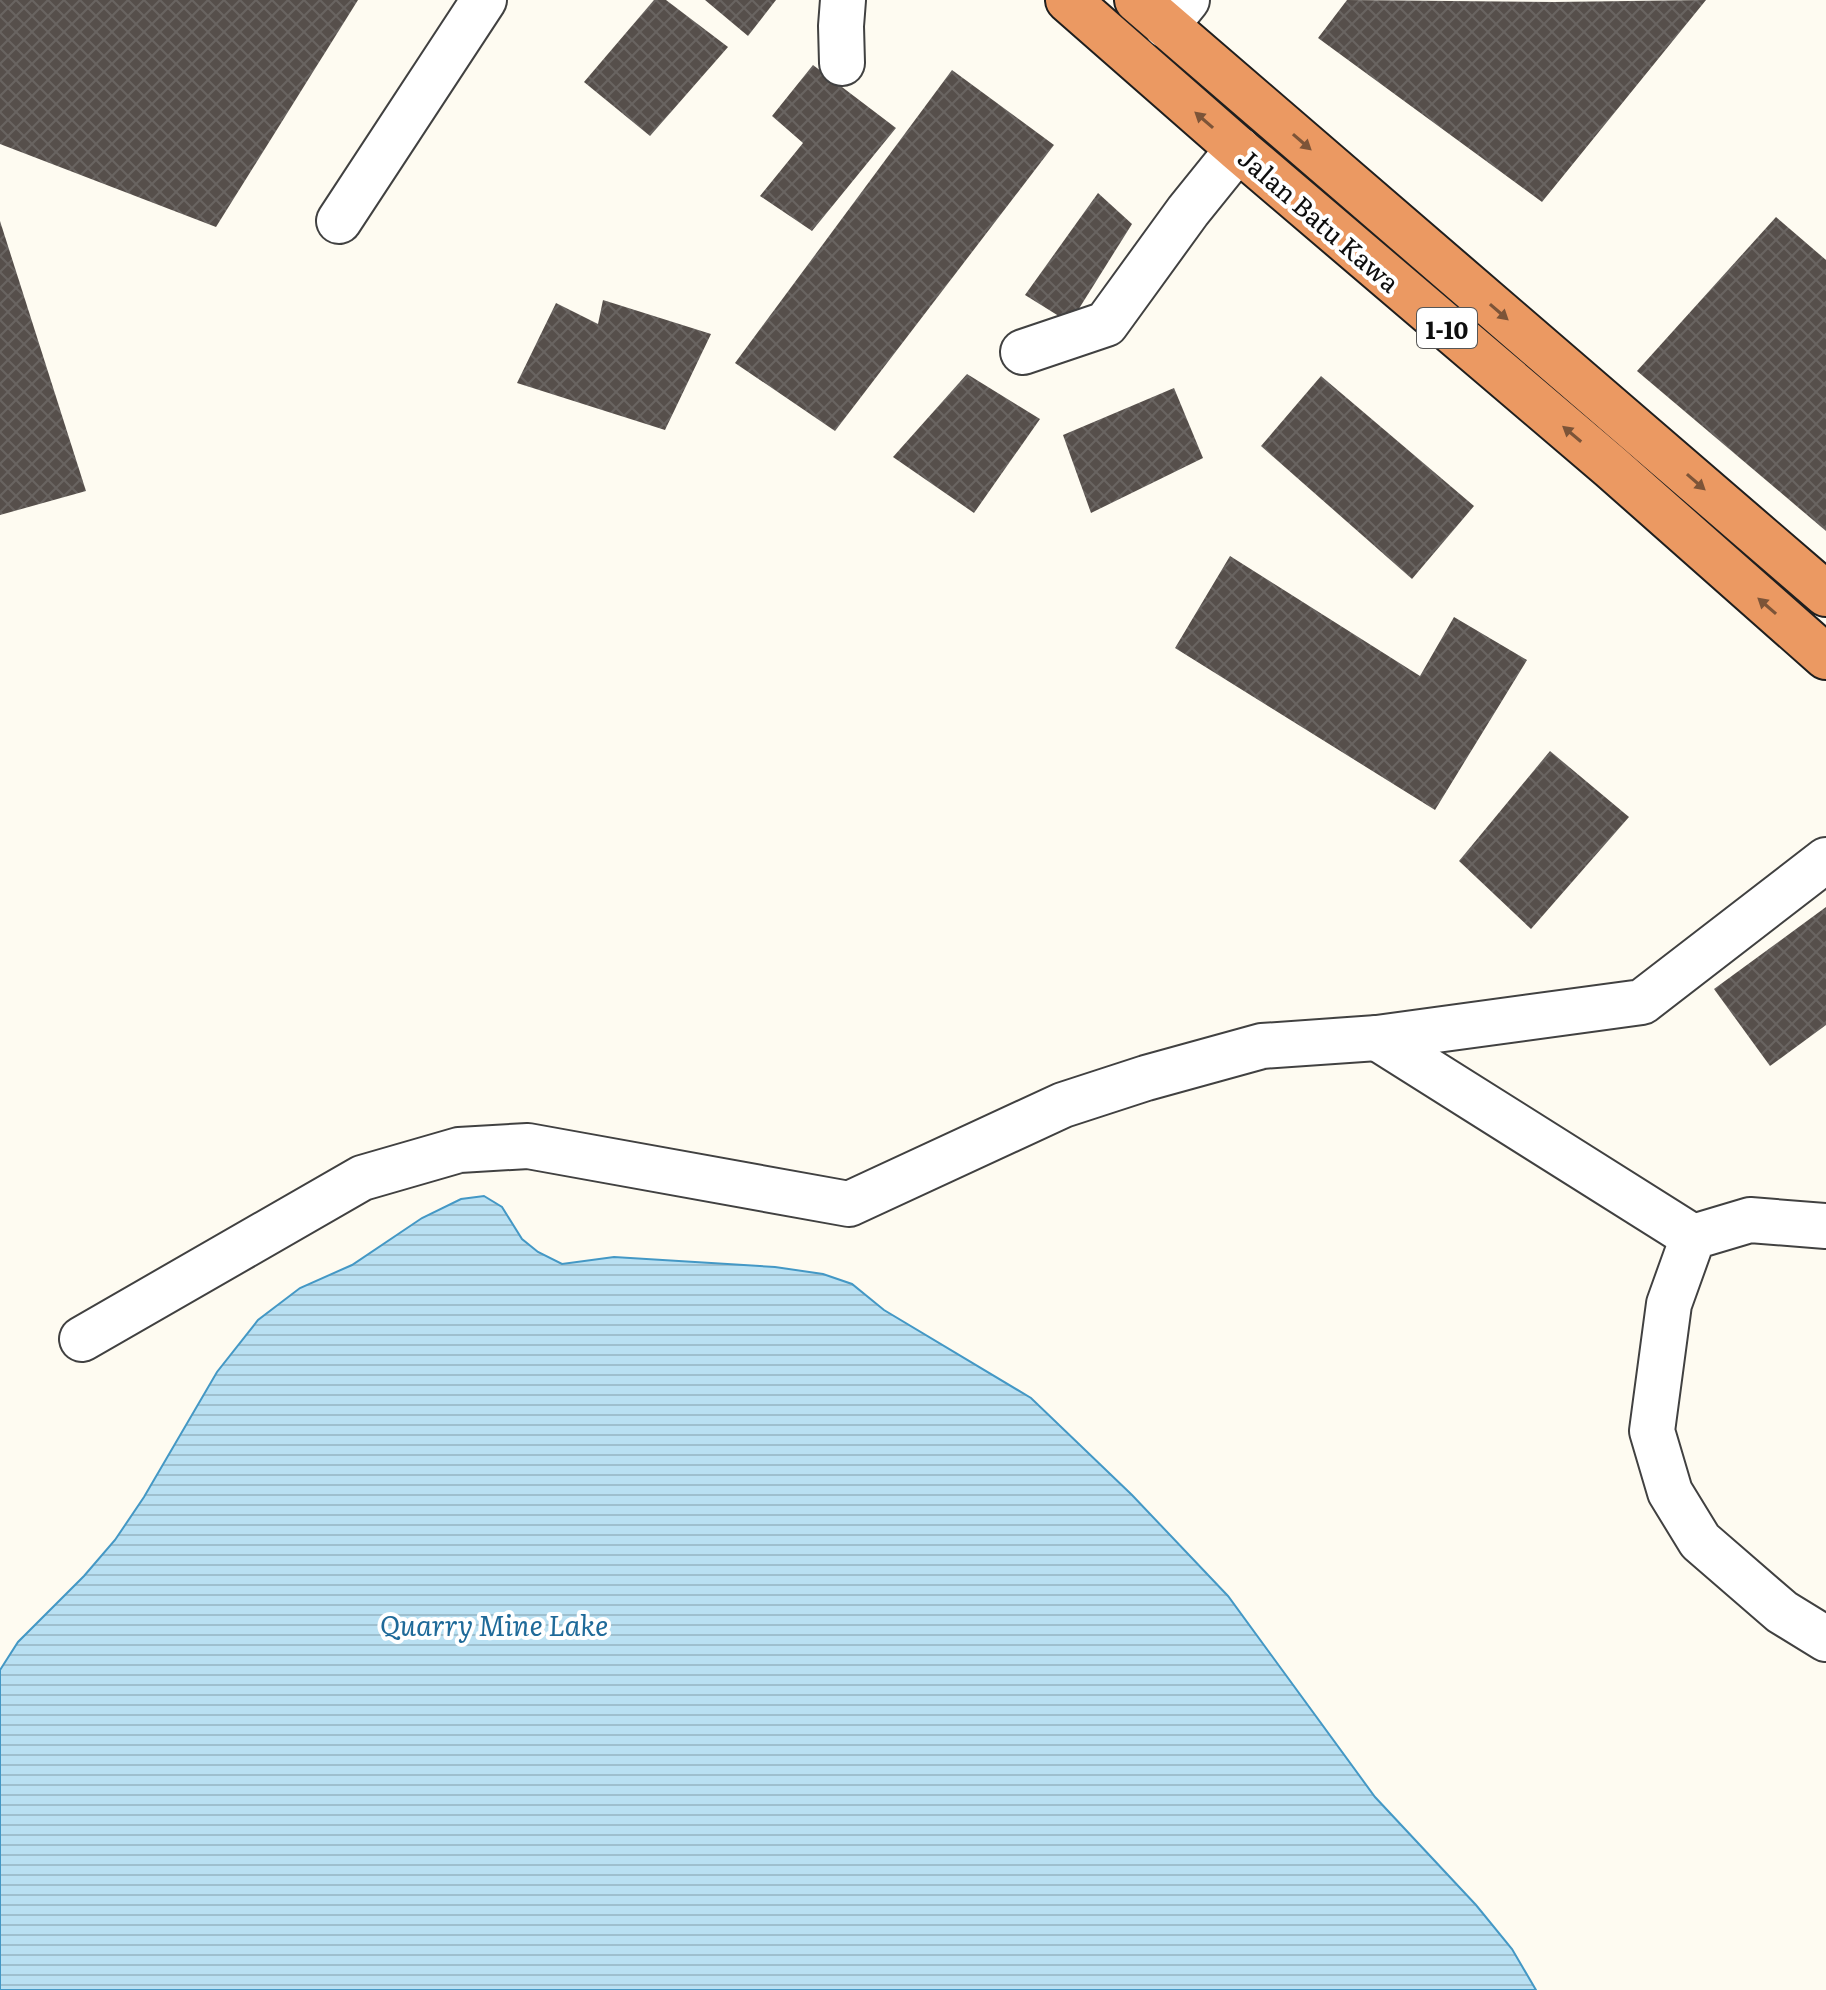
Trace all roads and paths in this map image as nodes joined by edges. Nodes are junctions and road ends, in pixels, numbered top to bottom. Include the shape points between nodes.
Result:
1 (484, 0) edge
2 (843, 0) edge
3 (1068, 0) edge
4 (1164, 9) edge
5 (842, 63) dead end
6 (1238, 149) junction
7 (339, 221) dead end
8 (1023, 352) dead end
9 (1826, 594) edge
10 (1826, 657) edge
11 (1826, 860) edge
12 (1377, 1038) junction
13 (1826, 1226) edge
14 (1693, 1237) junction
15 (82, 1339) dead end
16 (1826, 1639) edge

1 - 7 lane
2 - 5 lane
6 -> 3 highway, Jalan Batu Kawa / 1-10
4 -> 9 highway, Jalan Batu Kawa / 1-10
6 - 8 lane via 1106,324
10 -> 6 highway, Jalan Batu Kawa / 1-10
11 - 12 lane via 1642,1002
12 - 14 lane
12 - 15 lane via 1262,1046 1146,1078 1063,1105 849,1204 528,1146 459,1150 362,1178
13 - 14 lane via 1750,1220
14 - 16 lane via 1669,1304 1652,1431 1670,1492 1700,1541 1782,1612

